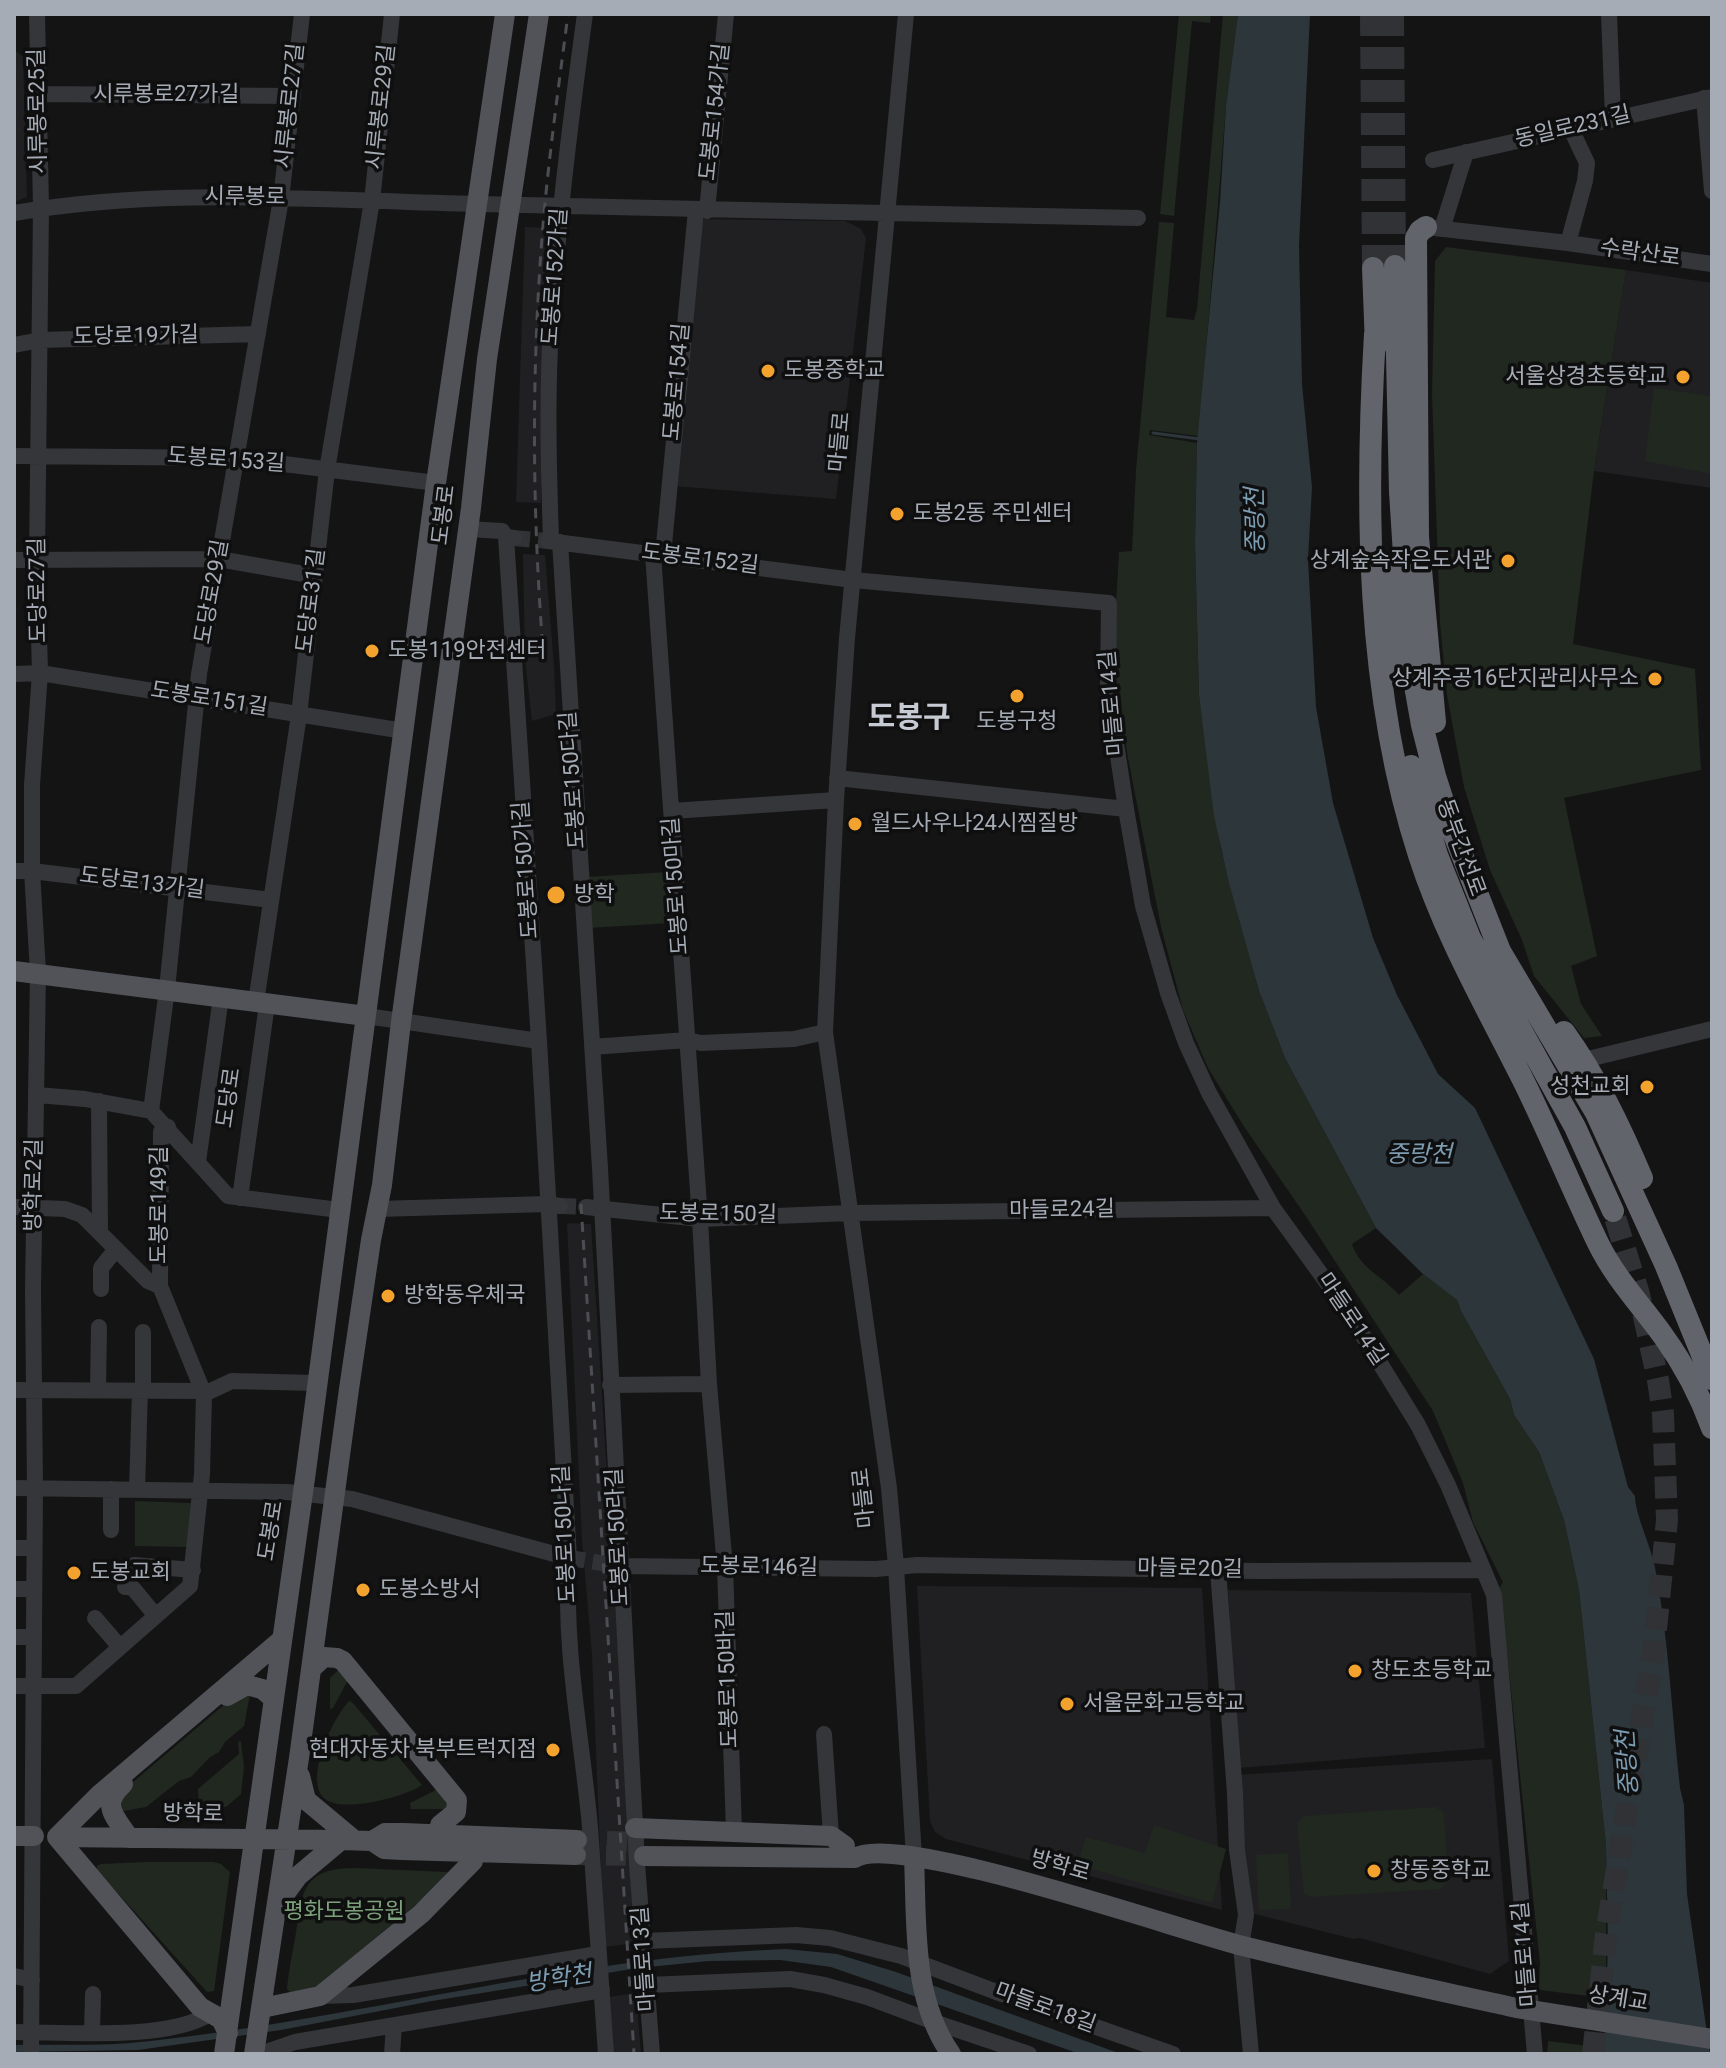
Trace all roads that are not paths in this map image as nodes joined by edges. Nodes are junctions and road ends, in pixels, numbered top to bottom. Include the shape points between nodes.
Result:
1 (37, 14) edge
2 (302, 14) edge
3 (392, 14) edge
4 (505, 14) edge
5 (539, 14) edge
6 (585, 14) edge
7 (726, 14) edge
8 (906, 14) edge
9 (1609, 14) edge
10 (39, 94) junction
11 (293, 96) junction
12 (1708, 97) edge
13 (1613, 118) junction
14 (1571, 129) junction
15 (1466, 152) junction
16 (1433, 160) dead end
17 (1712, 191) edge
18 (281, 199) junction
19 (372, 201) junction
20 (478, 204) junction
21 (511, 204) junction
22 (561, 206) junction
23 (41, 208) junction
24 (701, 210) junction
25 (14, 213) edge
26 (886, 214) junction
27 (1138, 218) dead end
28 (1434, 228) junction
29 (1568, 243) junction
30 (1712, 264) edge
31 (258, 334) junction
32 (1375, 334) junction
33 (40, 340) junction
34 (14, 345) edge
35 (14, 456) edge
36 (39, 456) junction
37 (236, 458) junction
38 (327, 470) junction
39 (436, 483) junction
40 (468, 529) junction
41 (553, 541) junction
42 (658, 554) junction
43 (37, 559) junction
44 (219, 559) junction
45 (14, 560) edge
46 (315, 576) junction
47 (853, 580) junction
48 (40, 673) junction
49 (14, 674) edge
50 (196, 697) junction
51 (299, 715) junction
52 (404, 731) junction
53 (837, 778) junction
54 (14, 785) edge
55 (32, 785) junction
56 (836, 800) junction
57 (1126, 809) junction
58 (672, 811) junction
59 (14, 871) edge
60 (32, 871) junction
61 (177, 887) junction
62 (271, 900) junction
63 (14, 971) edge
64 (38, 972) junction
65 (1519, 987) junction
66 (167, 989) junction
67 (221, 997) junction
68 (262, 1003) junction
69 (366, 1016) junction
70 (401, 1022) junction
71 (1712, 1029) edge
72 (825, 1032) junction
73 (687, 1040) junction
74 (539, 1041) junction
75 (592, 1047) junction
76 (1578, 1052) junction
77 (37, 1095) junction
78 (99, 1101) junction
79 (151, 1111) junction
80 (168, 1127) junction
81 (198, 1162) junction
82 (240, 1198) junction
83 (553, 1205) junction
84 (14, 1207) edge
85 (35, 1208) junction
86 (593, 1208) junction
87 (1273, 1208) junction
88 (378, 1209) junction
89 (339, 1210) junction
90 (1613, 1211) tunnel mouth
91 (851, 1213) junction
92 (700, 1219) junction
93 (100, 1232) junction
94 (116, 1249) junction
95 (160, 1286) junction
96 (101, 1289) dead end
97 (14, 1290) edge
98 (33, 1290) junction
99 (99, 1327) dead end
100 (143, 1332) dead end
101 (1695, 1334) junction
102 (1712, 1379) edge
103 (316, 1383) junction
104 (709, 1384) junction
105 (610, 1385) junction
106 (14, 1390) edge
107 (33, 1390) junction
108 (98, 1390) junction
109 (141, 1390) junction
110 (203, 1393) junction
111 (1712, 1428) edge
112 (14, 1488) edge
113 (35, 1488) junction
114 (111, 1489) junction
115 (137, 1490) junction
116 (200, 1491) junction
117 (302, 1494) junction
118 (334, 1496) junction
119 (111, 1530) dead end
120 (14, 1548) edge
121 (34, 1548) junction
122 (569, 1558) junction
123 (134, 1565) dead end
124 (621, 1566) junction
125 (725, 1567) junction
126 (896, 1567) junction
127 (193, 1570) junction
128 (1218, 1570) junction
129 (1483, 1570) junction
130 (125, 1587) dead end
131 (14, 1589) edge
132 (34, 1589) junction
133 (156, 1616) junction
134 (95, 1618) dead end
135 (14, 1637) edge
136 (34, 1637) junction
137 (280, 1641) junction
138 (120, 1647) junction
139 (311, 1669) junction
140 (14, 1686) edge
141 (32, 1686) junction
142 (273, 1698) junction
143 (824, 1734) dead end
144 (299, 1758) junction
145 (440, 1825) junction
146 (734, 1831) junction
147 (24, 1836) edge
148 (57, 1837) junction
149 (129, 1838) junction
150 (255, 1839) junction
151 (286, 1839) junction
152 (356, 1840) junction
153 (403, 1841) junction
154 (584, 1846) junction
155 (640, 1847) junction
156 (844, 1848) junction
157 (914, 1857) junction
158 (473, 1861) junction
159 (276, 1905) junction
160 (1241, 1946) junction
161 (645, 1949) junction
162 (598, 1957) junction
163 (919, 1968) junction
164 (14, 1976) edge
165 (32, 1980) junction
166 (648, 1982) junction
167 (602, 1988) junction
168 (93, 1994) dead end
169 (320, 1996) junction
170 (1517, 2008) joint
171 (261, 2012) junction
172 (932, 2019) junction
173 (223, 2021) junction
174 (394, 2025) junction
175 (14, 2032) edge
176 (31, 2032) junction
177 (92, 2032) junction
178 (1712, 2039) edge
179 (256, 2053) edge
180 (31, 2054) edge
181 (224, 2054) edge
182 (392, 2054) edge
183 (606, 2054) edge
184 (652, 2054) edge
185 (951, 2054) edge
186 (1029, 2054) edge
187 (1173, 2054) edge
188 (1251, 2054) edge
189 (1535, 2054) edge

1 - 10 street, 시루봉로25길
2 - 11 street, 시루봉로27길
3 - 19 street, 시루봉로29길
4 - 20 main road, 도봉로
5 - 21 main road, 도봉로
6 - 22 street, 도봉로152가길
7 - 24 street, 도봉로154가길
8 - 26 street, 마들로
9 - 13 street
10 - 11 street, 시루봉로27가길
10 - 23 street, 시루봉로25길
11 - 18 street, 시루봉로27길
12 - 13 street, 동일로231길
12 - 17 street
13 - 14 street, 동일로231길
14 - 15 street, 동일로231길
14 - 29 street, 수락산로 via 1587,163
15 - 16 street, 동일로231길
15 - 28 street
18 - 19 street, 시루봉로
18 - 23 street, 시루봉로 via 178,196
18 - 31 street, 도당로29길
19 - 20 street, 시루봉로
19 - 38 street, 도당로31길
20 - 21 street
20 - 39 main road, 도봉로
21 - 22 street
21 - 40 main road, 도봉로
22 - 24 street
22 - 41 street, 도봉로152가길 via 550,347
23 - 25 street, 시루봉로
23 - 33 street, 도당로27길
24 - 26 street
24 - 42 street, 도봉로154길
26 - 27 street
26 - 47 street, 마들로
28 - 29 street, 수락산로
28 - 76 highway via 1420,231 1416,238 1418,537 1435,725 1449,787 1509,944
29 - 30 street, 수락산로
31 - 33 street, 도당로19가길
31 - 37 street, 도당로29길
32 - 65 highway, 동부간선로 via 1384,267 1411,663 1422,725 1453,832
32 - 90 highway, 동부간선로 via 1393,665 1414,783 1470,938 1575,1127
32 - 111 highway via 1370,422 1375,631 1387,721 1418,854 1454,948 1542,1119 1600,1247 1687,1373
33 - 34 street, 도당로19가길
33 - 36 street, 도당로27길
35 - 36 street, 도봉로153길
36 - 37 street, 도봉로153길
36 - 43 street, 도당로27길
37 - 38 street, 도봉로153길
37 - 44 street, 도당로29길
38 - 39 street, 도봉로153길
38 - 46 street, 도당로31길
39 - 52 main road, 도봉로
40 - 70 main road, 도봉로
40 - 74 street, 도봉로150가길 via 502,531 510,537
41 - 42 street, 도봉로152길
41 - 75 street, 도봉로150다길
42 - 47 street, 도봉로152길
42 - 58 street, 도봉로150마길
43 - 44 street
43 - 45 street
43 - 48 street, 도당로27길
44 - 46 street
44 - 50 street, 도당로29길
46 - 51 street, 도당로31길
47 - 53 street, 마들로
47 - 57 street, 마들로14길 via 1109,603 1108,690
48 - 49 street, 도봉로151길
48 - 50 street, 도봉로151길
48 - 55 street, 도당로27길
50 - 51 street, 도봉로151길
50 - 61 street, 도당로29길
51 - 52 street, 도봉로151길
51 - 62 street, 도당로31길
52 - 69 main road, 도봉로
53 - 56 street, 마들로
53 - 57 street
54 - 55 street
55 - 60 street, 도당로27길
56 - 58 street
56 - 72 street, 마들로
57 - 87 street, 마들로14길 via 1143,906 1181,1030 1209,1093
58 - 73 street, 도봉로150마길
59 - 60 street, 도당로13가길
60 - 61 street, 도당로13가길
60 - 64 street, 도당로27길
61 - 62 street, 도당로13가길
61 - 66 street, 도당로29길
62 - 68 street, 도당로31길
63 - 64 main road
64 - 66 main road
64 - 77 street, 방학로2길
65 - 76 highway
65 - 101 highway, 동부간선로 via 1596,1113
66 - 67 main road
66 - 79 street
67 - 68 main road
67 - 81 street, 도당로
68 - 69 main road
68 - 82 street, 도당로
69 - 70 street
69 - 89 main road, 도봉로
70 - 74 street
70 - 88 main road, 도봉로
71 - 76 street
72 - 73 street via 794,1039
72 - 91 street, 마들로
73 - 75 street
73 - 92 street, 도봉로150마길
74 - 83 street, 도봉로150가길
75 - 86 street, 도봉로150다길
76 - 101 highway via 1620,1125 1683,1280
77 - 78 street
77 - 85 street, 방학로2길
78 - 79 street
78 - 93 street
79 - 80 street, 도봉로149길
80 - 81 street, 도봉로149길
80 - 95 street, 도봉로149길 via 161,1132
81 - 82 street, 도봉로149길 via 228,1196
82 - 89 street
83 - 88 street
83 - 122 street, 도봉로150나길
84 - 85 street
85 - 93 street via 82,1215
85 - 98 street, 방학로2길
86 - 92 street, 도봉로150길
86 - 105 street, 도봉로150라길
87 - 91 street, 마들로24길
87 - 129 street, 마들로14길 via 1349,1313 1418,1425
88 - 118 main road, 도봉로
89 - 103 main road, 도봉로
91 - 92 street, 도봉로150길
91 - 126 street, 마들로
92 - 104 street, 도봉로150바길
93 - 94 street
94 - 95 street
94 - 96 street via 101,1268
95 - 110 street
97 - 98 street
98 - 107 street, 방학로2길
99 - 108 street
100 - 109 street
101 - 102 highway, 동부간선로
103 - 110 street via 232,1381
103 - 117 main road, 도봉로
104 - 105 street
104 - 125 street, 도봉로150바길
105 - 124 street, 도봉로150라길
106 - 107 street
107 - 108 street
107 - 113 street, 방학로2길
108 - 109 street
109 - 110 street
109 - 115 street
110 - 116 street
112 - 113 street
113 - 114 street
113 - 121 street, 방학로2길
114 - 115 street
114 - 119 street
115 - 116 street
116 - 117 street
116 - 127 street
117 - 118 street
117 - 137 main road, 도봉로
118 - 122 street
118 - 139 main road, 도봉로
120 - 121 street
121 - 132 street, 방학로2길
122 - 154 street, 도봉로150나길
123 - 127 street
124 - 125 street, 도봉로146길
124 - 155 street, 도봉로150라길
125 - 126 street, 도봉로146길
125 - 146 street, 도봉로150바길
126 - 128 street, 마들로20길
126 - 157 street, 마들로
127 - 133 street via 190,1586
128 - 129 street, 마들로20길
128 - 160 street via 1246,1915
129 - 189 street, 마들로14길 via 1494,1595
130 - 133 street via 132,1587
131 - 132 street
132 - 136 street, 방학로2길
133 - 138 street
134 - 138 street
135 - 136 street
136 - 141 street, 방학로2길
137 - 142 main road, 도봉로
137 - 148 main road
138 - 141 street via 76,1686
139 - 144 main road, 도봉로
139 - 145 main road via 324,1657 343,1661 457,1800 456,1812
140 - 141 street
141 - 147 street, 방학로2길
142 - 149 main road via 256,1686 233,1691 117,1790 111,1807
142 - 150 main road, 도봉로
143 - 156 street
144 - 151 main road, 도봉로
144 - 152 main road via 306,1800
145 - 153 main road via 417,1826
145 - 154 main road
146 - 155 main road
146 - 156 main road
147 - 148 street, 방학로
147 - 165 street, 방학로2길
148 - 149 main road, 방학로
148 - 173 main road via 200,2007
149 - 150 main road, 방학로
150 - 151 main road, 방학로
150 - 173 main road, 도봉로
151 - 152 main road, 방학로
151 - 159 main road, 도봉로
152 - 153 main road, 방학로 via 385,1833
152 - 159 main road via 298,1876
153 - 154 main road, 방학로
153 - 158 main road via 416,1860
154 - 158 main road
154 - 162 street, 도봉로150나길
155 - 156 main road, 방학로
155 - 161 street, 마들로13길
156 - 157 main road, 방학로
157 - 160 main road, 방학로 via 1041,1885
157 - 163 main road, 마들로
158 - 169 main road via 421,1914
159 - 171 main road, 도봉로
160 - 170 main road, 방학로
160 - 188 street
161 - 163 street via 796,1935 830,1938
161 - 166 street, 마들로13길
162 - 167 street, 도봉로150나길
162 - 169 street
163 - 172 main road, 마들로
163 - 187 street, 마들로18길
164 - 165 street
165 - 176 street, 방학로2길
166 - 172 street via 790,1979
166 - 184 street, 마들로13길
167 - 174 street, 도봉로
167 - 183 street, 도봉로150나길
168 - 177 street
169 - 171 main road
170 - 178 main road, 상계교, bridge
171 - 179 main road, 도봉로
172 - 185 main road
172 - 186 street
173 - 177 street
173 - 181 main road, 도봉로
174 - 179 street, 도봉로
174 - 182 street
175 - 176 street
176 - 177 street
176 - 180 street, 방학로2길

